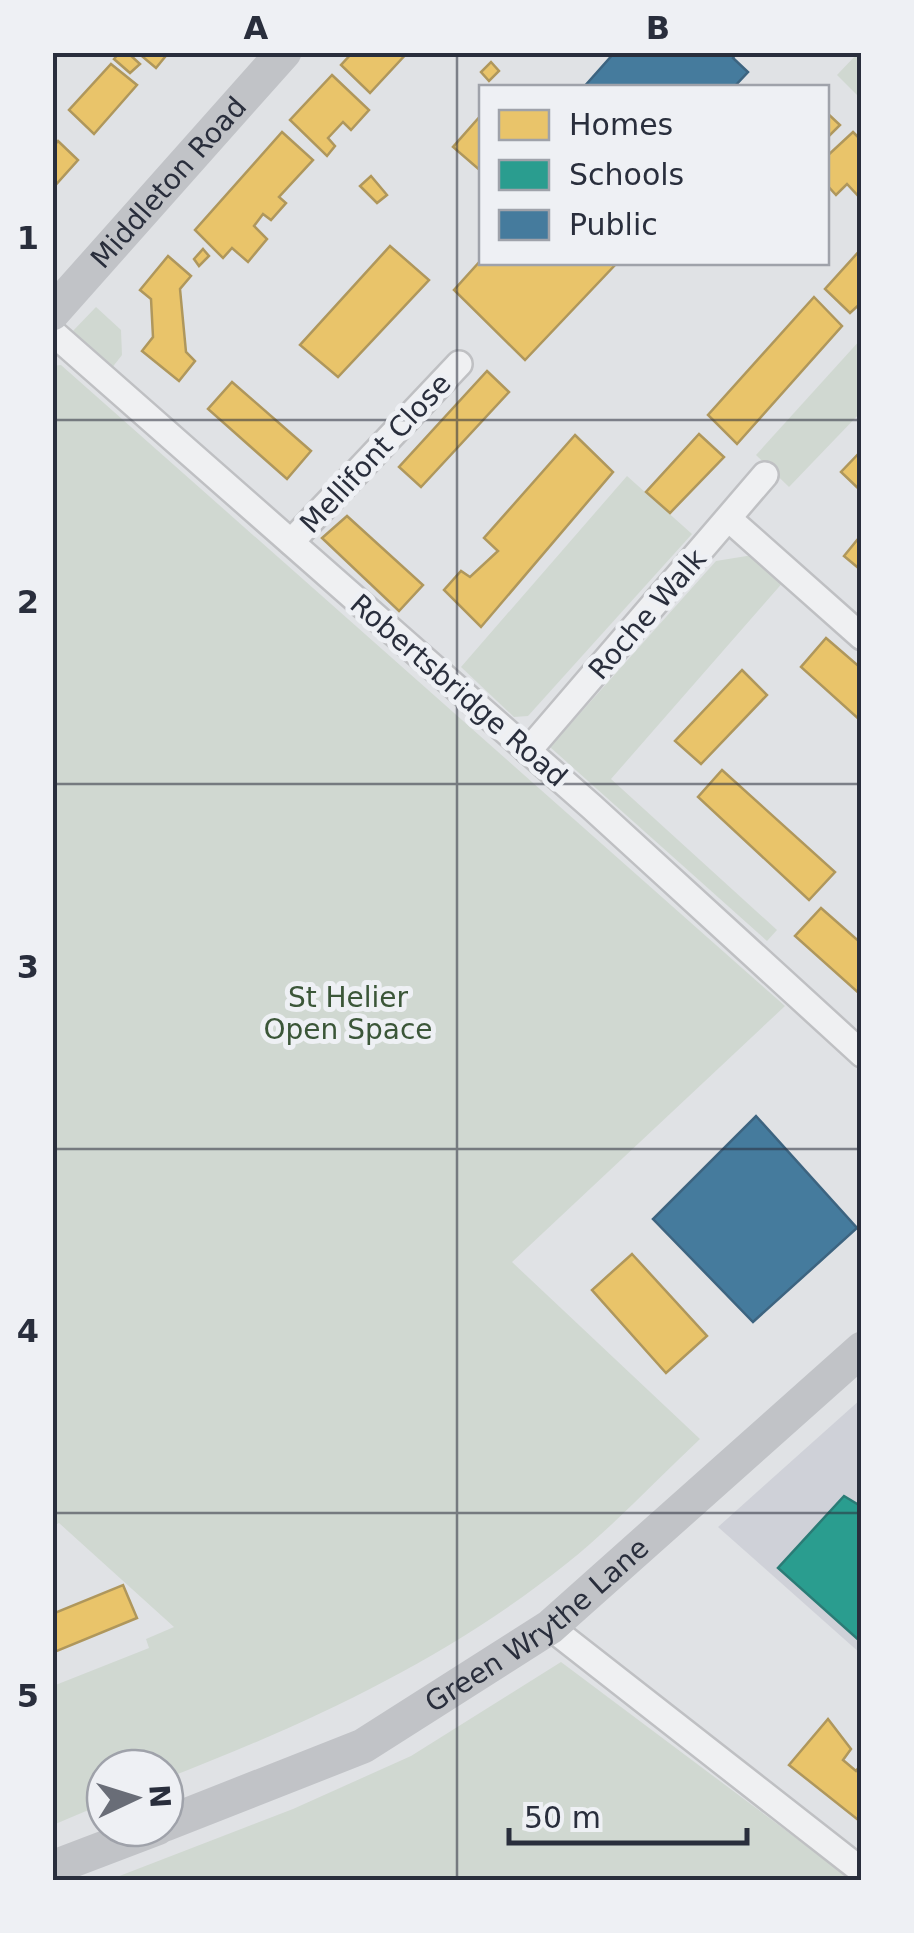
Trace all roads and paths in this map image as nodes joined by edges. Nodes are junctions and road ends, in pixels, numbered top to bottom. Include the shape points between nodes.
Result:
1 (284, 52) edge
2 (52, 313) edge
3 (52, 332) edge
4 (458, 364) dead end
5 (765, 475) dead end
6 (729, 519) junction
7 (291, 542) junction
8 (862, 637) edge
9 (528, 752) junction
10 (862, 1054) edge
11 (862, 1349) edge
12 (550, 1627) junction
13 (185, 1816) edge
14 (104, 1848) edge
15 (52, 1868) edge
16 (862, 1871) edge

1 - 2 street, Middleton Road
3 - 7 street, Robertsbridge Road
4 - 7 street, Mellifont Close
5 - 6 street, Roche Walk
6 - 8 street
6 - 9 street, Roche Walk
7 - 9 street, Robertsbridge Road
9 - 10 street, Robertsbridge Road
11 - 12 street, Green Wrythe Lane
12 - 13 street, Green Wrythe Lane via 362,1746
12 - 16 street
14 - 15 street

